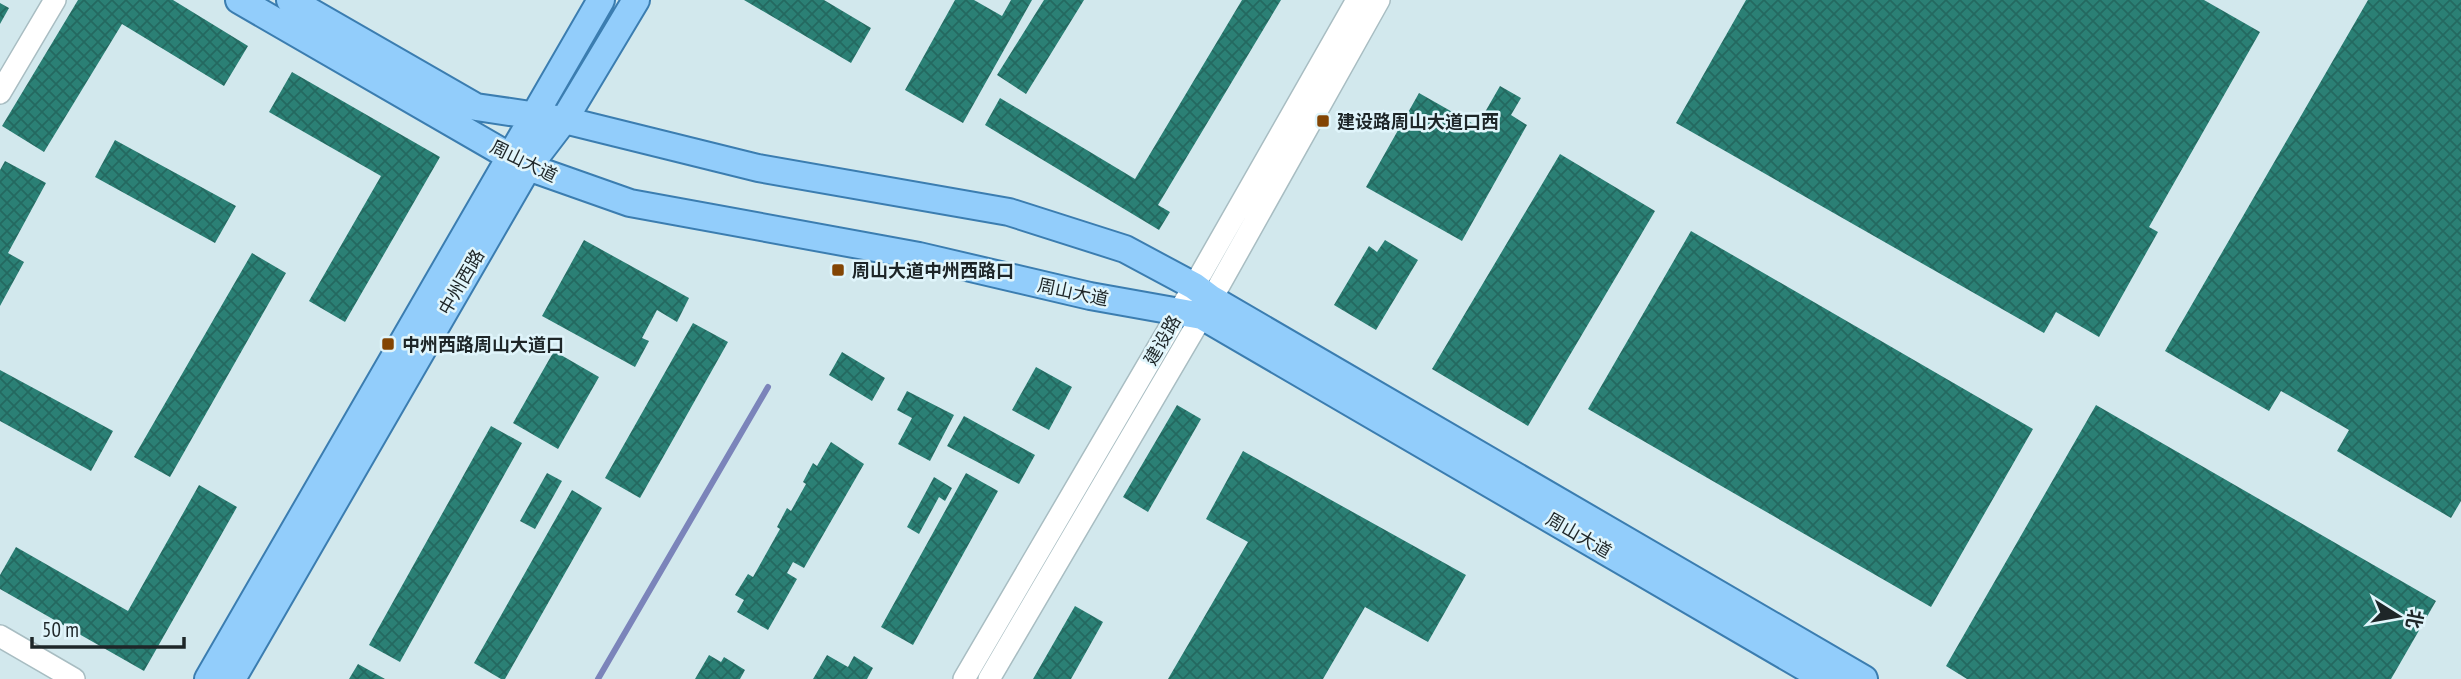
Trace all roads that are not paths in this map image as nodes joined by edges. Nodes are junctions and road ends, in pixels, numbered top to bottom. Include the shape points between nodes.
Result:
1 (55, 0) edge
2 (239, 0) edge
3 (290, 0) edge
4 (601, 0) edge
5 (636, 0) edge
6 (1357, 0) edge
7 (1379, 0) edge
8 (0, 93) edge
9 (534, 114) junction
10 (564, 120) junction
11 (519, 162) junction
12 (1196, 303) junction
13 (0, 636) edge
14 (74, 679) edge
15 (208, 679) edge
16 (232, 679) edge
17 (964, 679) edge
18 (989, 679) edge
19 (1825, 679) edge
20 (1864, 679) edge

1 - 8 street
2 - 11 main road, 周山大道
3 - 9 main road, 周山大道 via 476,107
4 - 9 main road, 中州西路
5 - 10 main road, 中州西路
6 - 12 street, 建设路
7 - 12 street, 建设路
9 - 10 main road, 周山大道
9 - 11 main road, 中州西路
10 - 11 main road, 中州西路
10 - 12 main road, 周山大道 via 758,168 1009,212 1125,249
11 - 12 main road, 周山大道 via 630,203 919,256 1090,296
11 - 15 main road, 中州西路
11 - 16 main road, 中州西路
12 - 17 street, 建设路
12 - 18 street, 建设路
12 - 19 main road, 周山大道
12 - 20 main road, 周山大道
13 - 14 street

